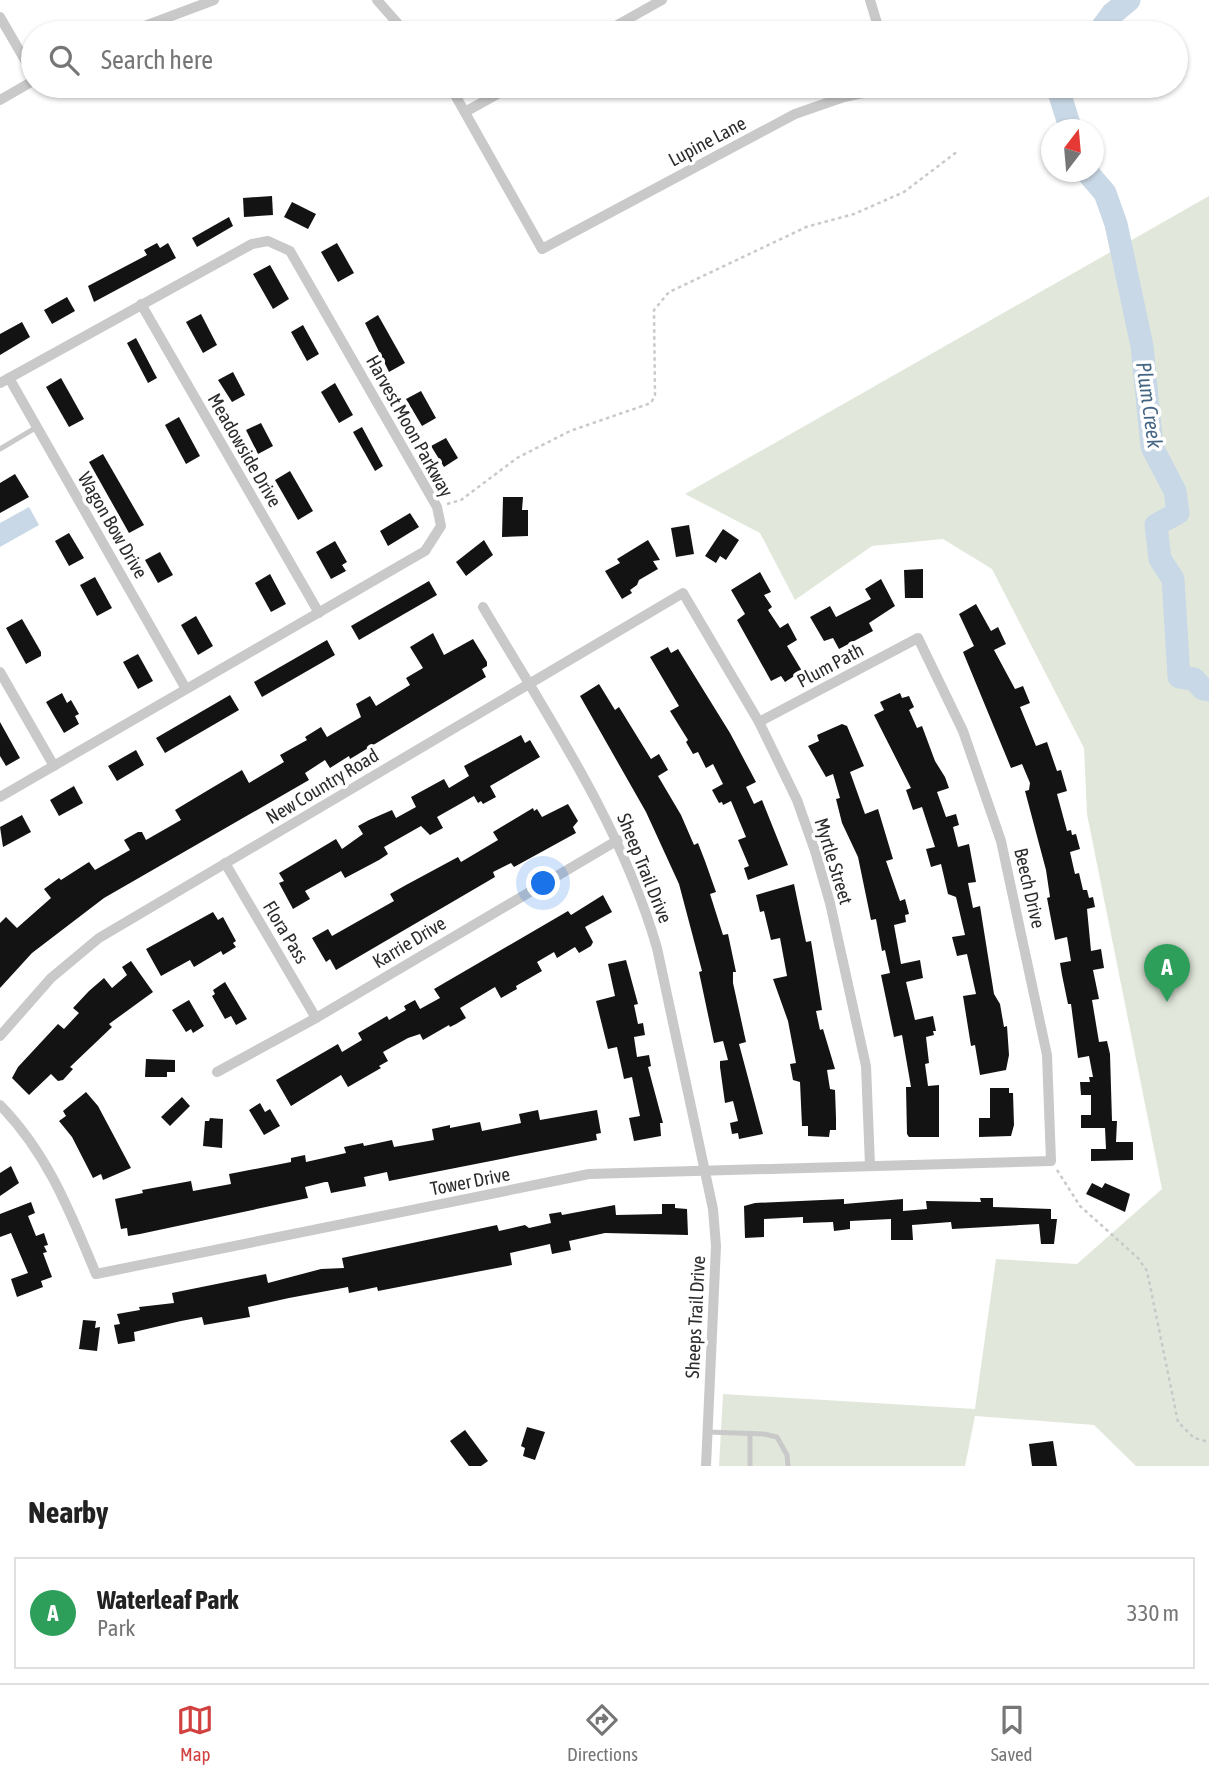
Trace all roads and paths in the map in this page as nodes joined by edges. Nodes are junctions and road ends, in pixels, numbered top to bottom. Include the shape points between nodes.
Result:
1 (214, 0) edge
2 (377, 0) edge
3 (662, 0) edge
4 (870, 0) edge
5 (185, 5) edge
6 (0, 17) edge
7 (151, 21) edge
8 (395, 21) edge
9 (624, 21) edge
10 (876, 21) edge
11 (21, 53) edge
12 (21, 88) edge
13 (457, 98) edge
14 (491, 98) edge
15 (841, 98) edge
16 (0, 100) edge
17 (466, 112) junction
18 (958, 151) dead end
19 (141, 304) junction
20 (5, 380) edge
21 (37, 427) junction
22 (0, 449) edge
23 (437, 507) junction
24 (684, 593) joint
25 (484, 607) dead end
26 (319, 613) junction
27 (918, 638) joint
28 (0, 672) edge
29 (529, 684) junction
30 (186, 689) junction
31 (759, 722) junction
32 (54, 766) junction
33 (0, 797) edge
34 (618, 840) junction
35 (225, 863) junction
36 (316, 1018) junction
37 (0, 1036) edge
38 (217, 1072) dead end
39 (0, 1105) edge
40 (1051, 1161) junction
41 (870, 1165) junction
42 (706, 1170) junction
43 (708, 1432) junction
44 (750, 1433) junction
45 (1209, 1442) edge
46 (706, 1466) edge
47 (750, 1466) edge
48 (788, 1466) edge

1 - 5 street
2 - 8 street
3 - 9 street
4 - 10 street
5 - 7 street
6 - 11 street
12 - 16 street
13 - 17 street
14 - 17 street
15 - 17 street, Lupine Lane via 795,114 542,249
18 - 23 path via 904,192 796,232 669,292 654,310 655,395 650,403 570,431 517,458 461,500
19 - 20 street, Harvest Moon Parkway
19 - 23 street, Harvest Moon Parkway via 252,244 268,241 290,251
19 - 26 street, Meadowside Drive
20 - 21 street, Wagon Bow Drive
21 - 22 lane
21 - 30 street, Wagon Bow Drive
23 - 26 street, Harvest Moon Parkway via 441,526 425,551
24 - 29 street, New Country Road
24 - 31 street, Myrtle Street
25 - 29 street, Sheep Trail Drive
26 - 30 street, Harvest Moon Parkway
27 - 31 street, Plum Path
27 - 40 street, Beech Drive via 967,743 1004,854 1047,1055
28 - 32 street
29 - 34 street, Sheep Trail Drive
29 - 35 street, New Country Road
30 - 32 street, Harvest Moon Parkway
31 - 41 street, Myrtle Street via 797,800 831,903 866,1066
32 - 33 street, Harvest Moon Parkway
34 - 36 street, Karrie Drive
34 - 42 street, Sheep Trail Drive via 657,948
35 - 36 street, Flora Pass
35 - 37 street, New Country Road via 74,957
36 - 38 street, Karrie Drive
39 - 42 street, Tower Drive via 49,1167 96,1274 590,1174
40 - 41 street, Tower Drive
40 - 45 path via 1080,1206 1147,1271 1178,1422 1194,1438
41 - 42 street, Tower Drive
42 - 43 street, Sheeps Trail Drive via 716,1246
43 - 44 lane
43 - 46 street, Sheeps Trail Drive
44 - 47 lane
44 - 48 lane via 777,1437

